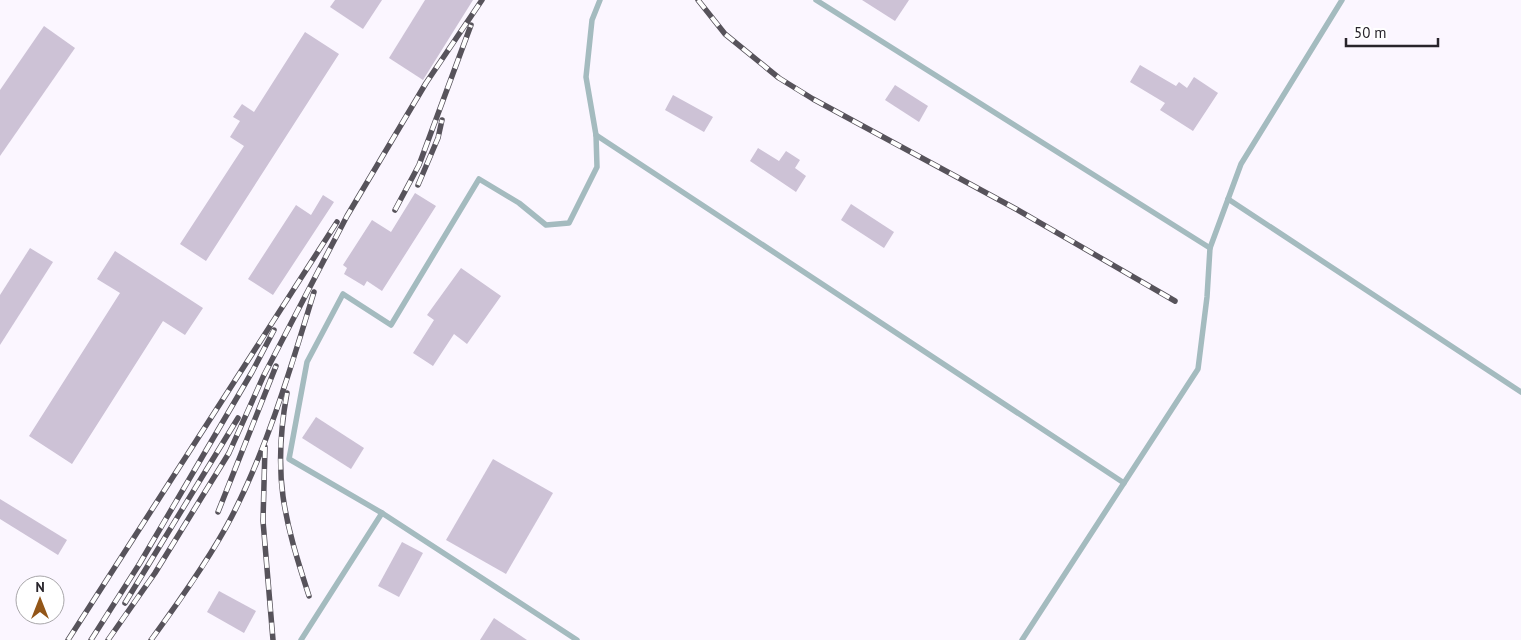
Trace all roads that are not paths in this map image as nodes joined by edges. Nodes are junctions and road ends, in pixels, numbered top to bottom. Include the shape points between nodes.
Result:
1 (600, 0) edge
2 (816, 0) edge
3 (1342, 0) edge
4 (596, 135) junction
5 (1228, 200) junction
6 (1210, 248) junction
7 (1521, 392) edge
8 (1124, 483) junction
9 (382, 513) junction
10 (301, 640) edge
11 (577, 640) edge
12 (1022, 640) edge

1 - 4 lane via 592,20 586,77
2 - 6 lane
3 - 5 lane via 1241,164
4 - 8 lane
4 - 9 lane via 597,167 569,223 546,226 520,202 479,179 391,325 343,294 338,302 307,362 289,459
5 - 6 lane
5 - 7 lane
6 - 8 lane via 1198,369
8 - 12 lane
9 - 10 lane
9 - 11 lane

